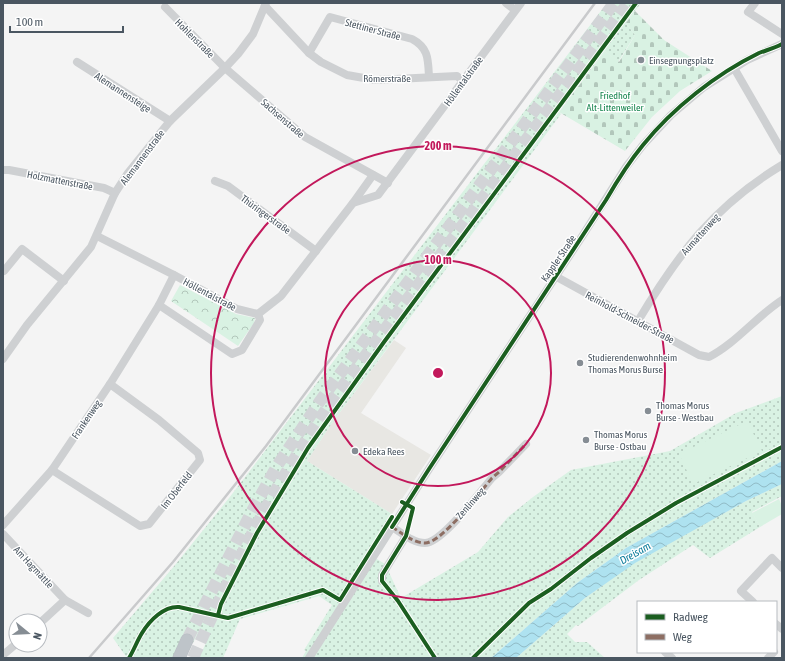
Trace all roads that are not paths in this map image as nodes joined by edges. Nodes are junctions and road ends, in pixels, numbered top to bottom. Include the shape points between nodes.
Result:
1 (506, 3) edge
2 (755, 3) edge
3 (265, 5) edge
4 (518, 6) edge
5 (164, 7) dead end
6 (782, 34) edge
7 (782, 44) edge
8 (309, 53) junction
9 (77, 62) dead end
10 (225, 68) junction
11 (734, 68) junction
12 (429, 77) junction
13 (463, 81) junction
14 (170, 121) junction
15 (782, 151) edge
16 (782, 165) edge
17 (3, 170) edge
18 (374, 175) junction
19 (215, 181) dead end
20 (388, 182) junction
21 (116, 193) junction
22 (353, 203) junction
23 (97, 236) junction
24 (316, 251) junction
25 (3, 270) edge
26 (174, 275) junction
27 (555, 276) junction
28 (64, 281) junction
29 (782, 300) edge
30 (158, 305) junction
31 (259, 317) junction
32 (638, 321) junction
33 (3, 359) edge
34 (110, 384) junction
35 (526, 444) dead end
36 (52, 470) junction
37 (3, 525) edge
38 (392, 527) junction
39 (3, 534) edge
40 (406, 536) junction
41 (782, 568) edge
42 (382, 581) dead end
43 (65, 600) junction
44 (752, 601) edge
45 (88, 613) dead end
46 (48, 616) edge
47 (187, 640) tunnel mouth
48 (179, 658) edge
49 (309, 658) edge

1 - 4 street
2 - 6 street via 748,12
3 - 8 street, Römerstraße
3 - 10 street, Alemannenstraße via 253,34
4 - 13 street, Höllentalstraße
5 - 10 street, Hohlenstraße
7 - 11 street, Kappler Straße
8 - 12 street, Römerstraße via 335,70 360,78 375,80
8 - 12 street, Stettiner Straße via 330,17 419,43 428,60
9 - 14 street, Alemannensteige
10 - 14 street, Alemannenstraße
10 - 18 street, Sachsenstraße via 305,137
11 - 15 street
11 - 27 street, Kappler Straße via 686,101 643,145
12 - 13 street, Römerstraße via 457,76
13 - 20 street, Höllentalstraße
14 - 21 street, Alemannenstraße via 140,156
16 - 32 street, Aumattenweg via 734,198 711,220 668,272
17 - 21 street, Holzmattenstraße via 104,188
18 - 20 street, Sachsenstraße
18 - 22 street
19 - 24 street, Thüringerstraße via 228,186
20 - 22 street, Höllentalstraße via 378,195
21 - 23 street, Alemannenstraße
22 - 24 street
23 - 26 street, Höllentalstraße
23 - 28 street, Alemannenstraße via 86,255
24 - 31 street via 281,296
25 - 28 street via 22,249
26 - 30 street, Frankenweg
26 - 31 street, Höllentalstraße via 237,309
27 - 32 street, Reinhold-Schneider-Straße
27 - 38 street, Kappler Straße
28 - 33 street, Alemannenstraße via 27,325
29 - 32 street, Reinhold-Schneider-Straße via 709,357 699,355
30 - 31 street via 232,354 242,350
30 - 34 street, Frankenweg
34 - 36 street, Frankenweg
34 - 36 street, Im Oberfeld via 160,420 198,453 200,460 149,524 140,526
35 - 40 street, Zenlinweg via 440,536 426,543 415,542
36 - 37 street, Frankenweg
38 - 40 street, Zenlinweg
38 - 49 street, Kappler Straße
39 - 43 street, Am Hagmättle
40 - 42 street via 382,575
41 - 44 street via 772,558 741,591
43 - 45 street, Am Hagmättle
43 - 46 street
47 - 48 highway

